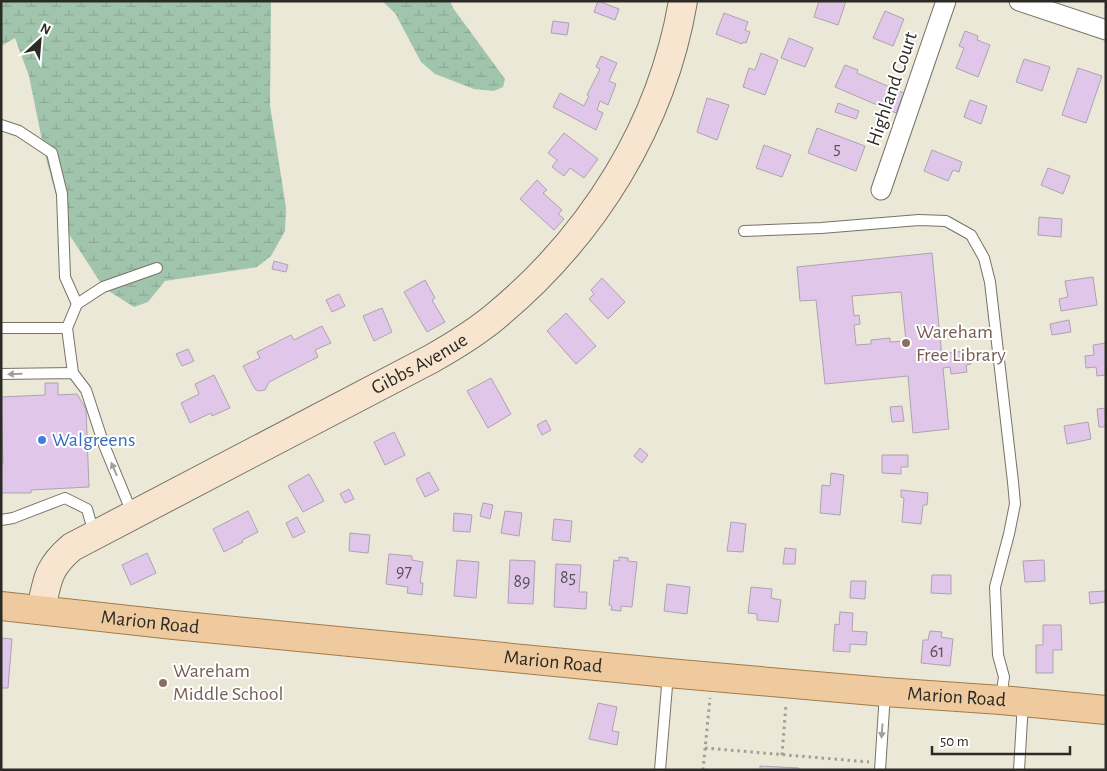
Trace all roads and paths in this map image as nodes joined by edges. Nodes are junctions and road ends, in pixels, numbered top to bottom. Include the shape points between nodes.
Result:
1 (683, 1) edge
2 (946, 1) edge
3 (1020, 1) edge
4 (1106, 30) edge
5 (1, 125) edge
6 (881, 190) dead end
7 (744, 232) dead end
8 (157, 268) dead end
9 (77, 304) junction
10 (1, 328) edge
11 (67, 328) junction
12 (1, 374) edge
13 (73, 374) junction
14 (132, 514) junction
15 (1, 520) edge
16 (94, 534) junction
17 (1, 606) edge
18 (42, 610) junction
19 (668, 673) junction
20 (710, 690) dead end
21 (885, 692) junction
22 (1012, 701) junction
23 (786, 703) dead end
24 (1106, 710) edge
25 (705, 748) junction
26 (782, 755) junction
27 (869, 762) dead end
28 (660, 770) edge
29 (703, 770) edge
30 (880, 770) edge
31 (1019, 770) edge

1 - 14 main road, Gibbs Avenue via 661,86 618,176 574,240 532,284 496,316 431,360
2 - 6 street, Highland Court
3 - 4 street
5 - 9 lane via 19,131 52,153 62,194 65,277
7 - 22 lane via 919,220 946,221 971,234 984,258 990,282 1014,482 1009,534 995,587 998,655
8 - 9 lane via 104,287
9 - 11 lane
10 - 11 lane
11 - 13 lane
13 -> 12 lane
14 -> 13 lane via 86,390
14 - 16 main road, Gibbs Avenue
15 - 16 lane via 65,498 87,508
16 - 18 main road, Gibbs Avenue via 72,547 52,567
17 - 18 main road, Marion Road
18 - 19 main road, Marion Road
19 - 21 main road, Marion Road
19 - 28 lane
20 - 25 path
21 - 22 main road, Marion Road
21 -> 30 lane
22 - 24 main road, Marion Road
22 - 31 lane
23 - 26 path
25 - 26 path
25 - 29 path
26 - 27 path

